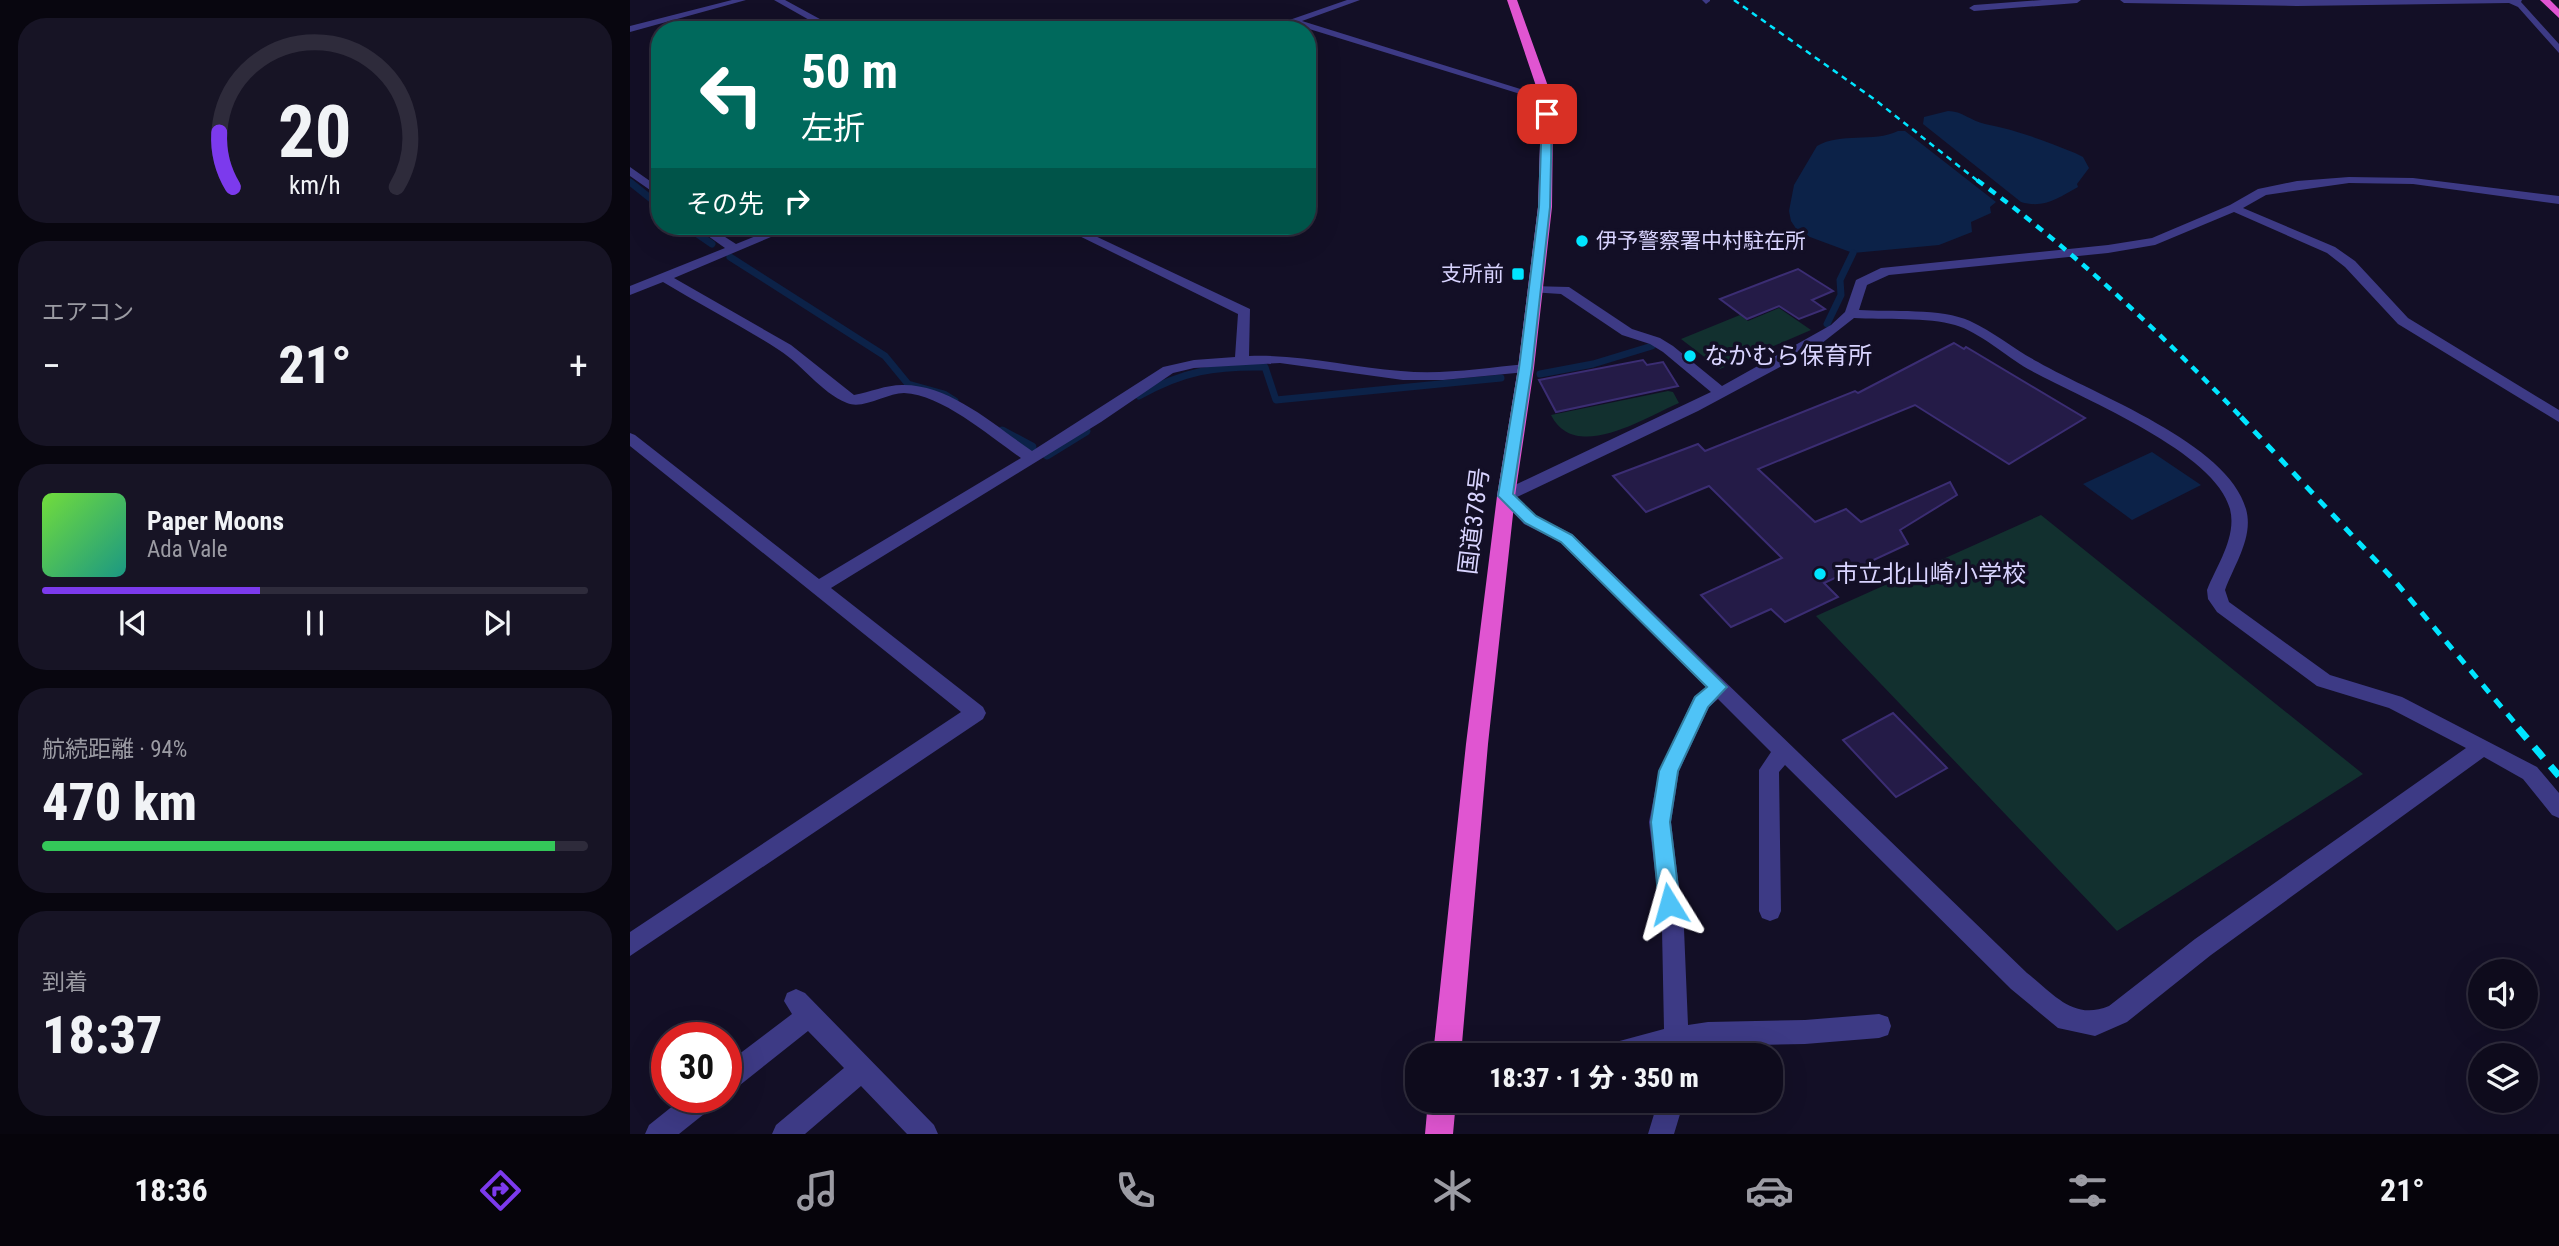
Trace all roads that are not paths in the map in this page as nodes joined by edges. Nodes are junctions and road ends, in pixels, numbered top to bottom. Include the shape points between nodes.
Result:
1 (742, 0) edge
2 (778, 0) edge
3 (1356, 0) edge
4 (1512, 0) edge
5 (2077, 0) edge
6 (2124, 0) edge
7 (2510, 0) edge
8 (2518, 0) edge
9 (2545, 0) edge
10 (2044, 1) edge
11 (1974, 8) dead end
12 (2559, 15) edge
13 (1293, 20) joint
14 (661, 21) edge
15 (818, 21) edge
16 (1296, 21) edge
17 (651, 24) edge
18 (1316, 27) edge
19 (630, 29) edge
20 (2559, 50) edge
21 (1544, 98) junction
22 (630, 170) edge
23 (651, 187) edge
24 (2559, 200) edge
25 (2234, 208) junction
26 (714, 235) edge
27 (768, 235) edge
28 (1084, 235) edge
29 (734, 248) junction
30 (663, 277) junction
31 (1535, 289) junction
32 (630, 291) edge
33 (1851, 314) junction
34 (1242, 360) junction
35 (1526, 368) junction
36 (1721, 393) junction
37 (2559, 417) edge
38 (630, 438) edge
39 (1032, 458) junction
40 (1506, 496) junction
41 (820, 587) junction
42 (1718, 687) junction
43 (2483, 747) junction
44 (1784, 751) junction
45 (2559, 809) edge
46 (1770, 911) dead end
47 (630, 945) edge
48 (1879, 1026) dead end
49 (1448, 1043) edge
50 (1677, 1043) edge
51 (1687, 1043) edge
52 (742, 1065) edge
53 (862, 1069) junction
54 (685, 1113) edge
55 (1441, 1113) edge
56 (1667, 1113) edge
57 (658, 1134) edge
58 (785, 1134) edge
59 (925, 1134) edge
60 (1439, 1134) edge
61 (1661, 1134) edge

1 - 14 street
2 - 15 street
3 - 13 street
4 - 21 highway, 国道378号
5 - 10 street
6 - 7 street via 2278,5
7 - 8 street
7 - 20 street via 2521,5
9 - 12 highway
10 - 11 street
13 - 16 street
17 - 19 street
18 - 21 street
21 - 31 highway, 国道378号 via 1548,144
22 - 23 street
24 - 25 street via 2382,179 2279,188
25 - 33 street via 2175,234 2133,245 1886,271 1861,283
25 - 37 street via 2331,250 2403,321
26 - 29 street
27 - 29 street
28 - 34 street via 1245,312
29 - 30 street
30 - 32 street
30 - 39 street via 786,348 852,400 904,389 917,391 943,400
31 - 35 highway, 国道378号
31 - 36 street via 1564,290 1627,332 1655,341
33 - 36 street via 1812,344
33 - 43 street via 1965,324 2196,454 2237,503 2240,526 2216,590 2223,607 2324,681 2395,702
34 - 35 street via 1280,359 1403,376
34 - 39 street via 1168,370
35 - 40 highway, 国道378号
36 - 40 street
38 - 41 street
39 - 41 street
40 - 42 street via 1530,520 1566,538
40 - 49 highway, 国道378号
41 - 47 street via 976,713
42 - 44 street
42 - 50 street via 1701,702 1669,771 1660,822 1673,929
43 - 44 street via 2203,947 2118,1014 2095,1024 2067,1020 2020,981
43 - 45 street via 2530,773
44 - 46 street via 1769,771
48 - 51 street via 1708,1034
52 - 53 street via 802,1009
53 - 58 street
53 - 59 street
54 - 57 street
55 - 60 highway
56 - 61 street

